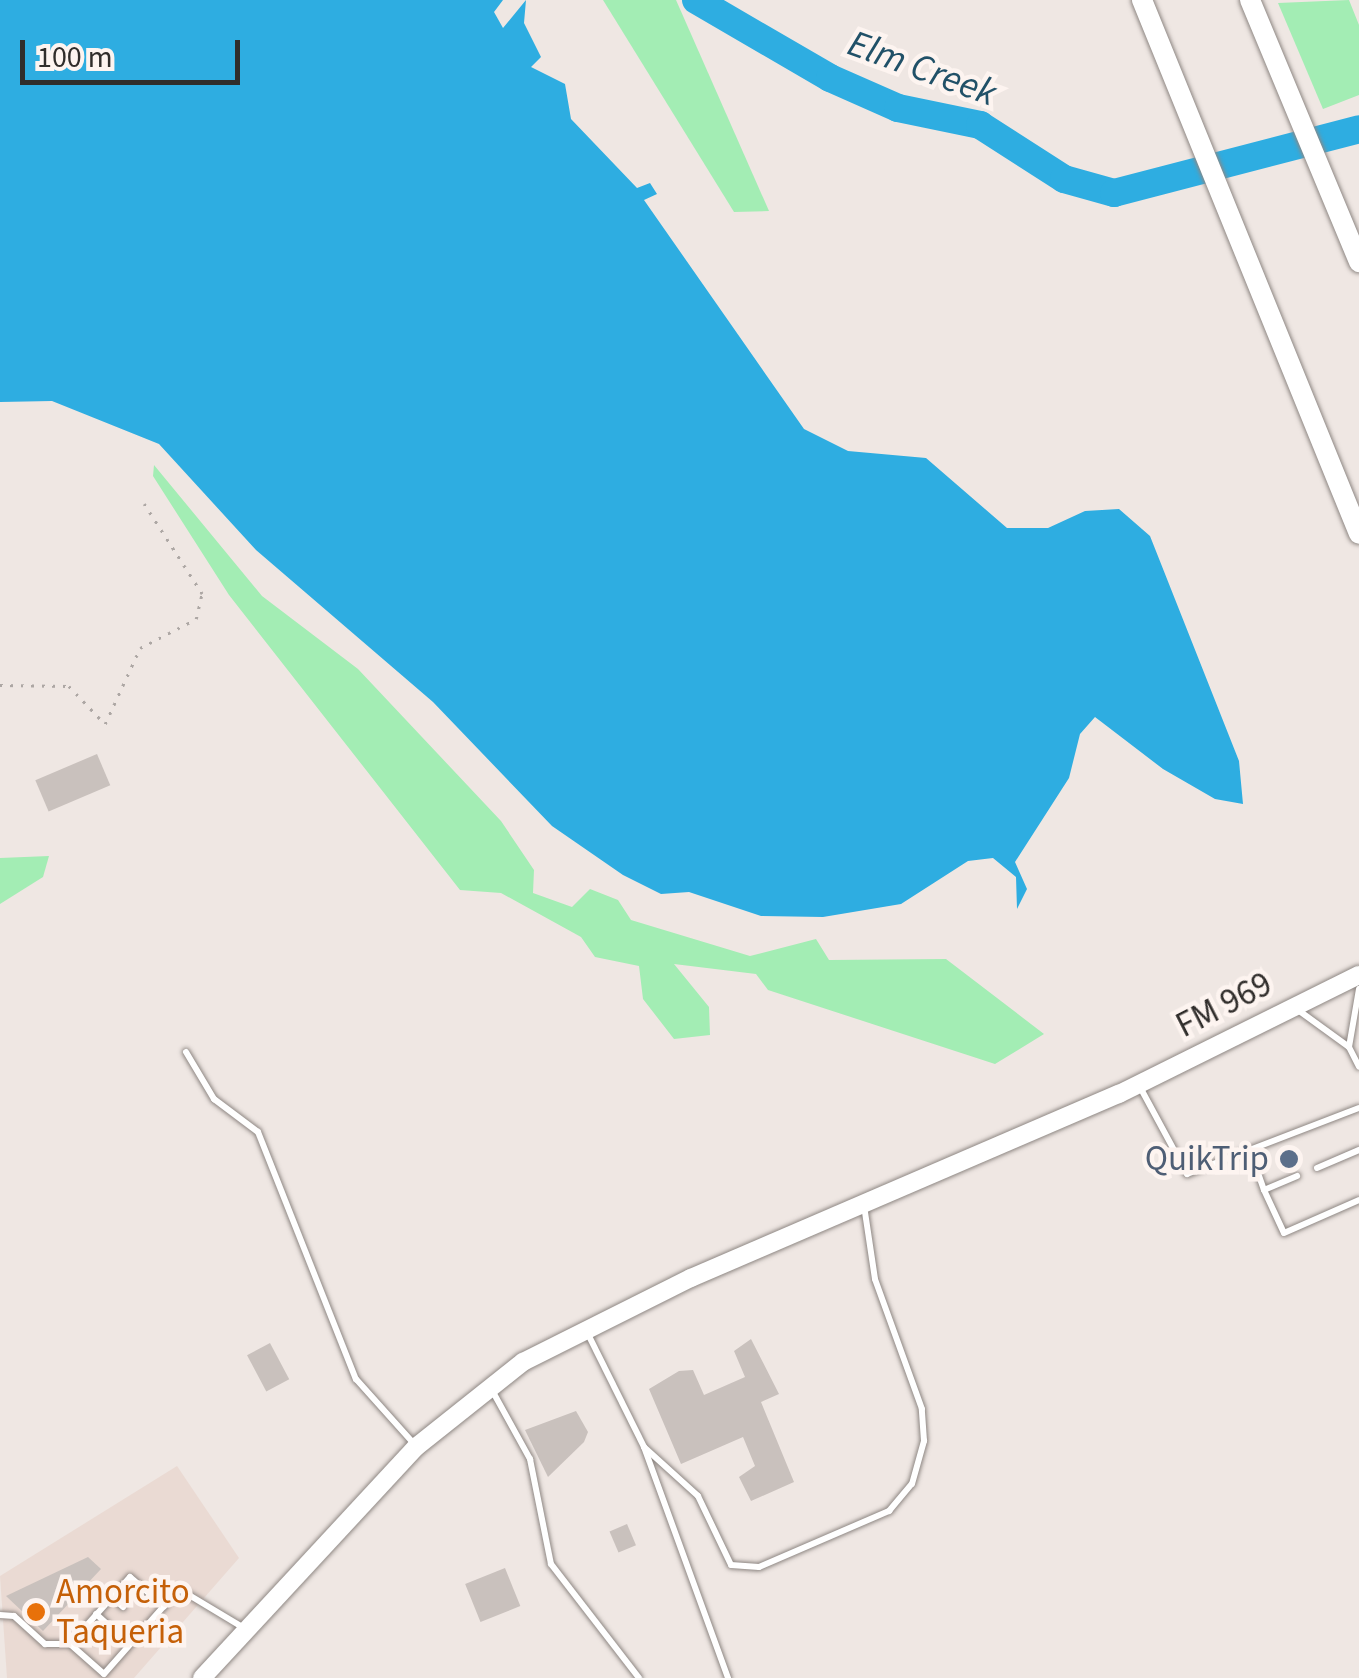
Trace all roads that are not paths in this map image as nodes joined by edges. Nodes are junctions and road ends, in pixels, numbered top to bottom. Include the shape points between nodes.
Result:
1 (1142, 0) edge
2 (1250, 0) edge
3 (1359, 262) edge
4 (1359, 534) edge
5 (1359, 975) edge
6 (1359, 989) edge
7 (1292, 1007) junction
8 (1349, 1047) junction
9 (186, 1052) dead end
10 (1359, 1067) edge
11 (1138, 1084) junction
12 (1359, 1108) edge
13 (1250, 1150) junction
14 (1359, 1150) edge
15 (1317, 1168) dead end
16 (1297, 1176) dead end
17 (1264, 1190) junction
18 (1359, 1200) edge
19 (864, 1204) junction
20 (584, 1326) junction
21 (489, 1386) junction
22 (416, 1447) junction
23 (644, 1447) junction
24 (112, 1597) junction
25 (123, 1606) dead end
26 (164, 1606) junction
27 (96, 1614) junction
28 (0, 1615) edge
29 (136, 1618) dead end
30 (108, 1624) dead end
31 (146, 1627) junction
32 (84, 1628) junction
33 (245, 1629) junction
34 (120, 1635) dead end
35 (95, 1638) dead end
36 (70, 1644) junction
37 (130, 1644) junction
38 (108, 1650) dead end
39 (118, 1659) junction
40 (202, 1678) edge
41 (639, 1678) edge
42 (728, 1678) edge

1 - 4 highway
2 - 3 highway
5 - 7 main road, FM 969 / FM 969
6 - 8 lane
7 - 8 lane
7 - 11 main road, FM 969 / FM 969
8 - 10 lane
9 - 22 lane via 214,1099 258,1132 356,1379
11 - 13 lane via 1187,1174
11 - 19 main road, FM 969 / FM 969
12 - 13 lane
13 - 17 lane
14 - 15 lane
16 - 17 lane
17 - 18 lane via 1284,1233
19 - 20 main road, FM 969
19 - 23 lane via 876,1279 922,1409 912,1484 889,1510 760,1568 731,1565 698,1496
20 - 21 main road, FM 969
20 - 23 lane
21 - 22 main road, FM 969
21 - 41 lane via 530,1459 552,1564
22 - 33 main road, FM 969
23 - 42 lane
24 - 25 lane
24 - 26 lane via 130,1577
24 - 27 lane
26 - 31 lane
26 - 33 lane via 179,1589
27 - 30 lane
27 - 32 lane
28 - 36 lane via 14,1616 46,1644
29 - 31 lane
31 - 37 lane
32 - 35 lane
32 - 36 lane
33 - 40 main road, FM 969
34 - 37 lane
36 - 39 lane via 104,1674
37 - 39 lane
38 - 39 lane

